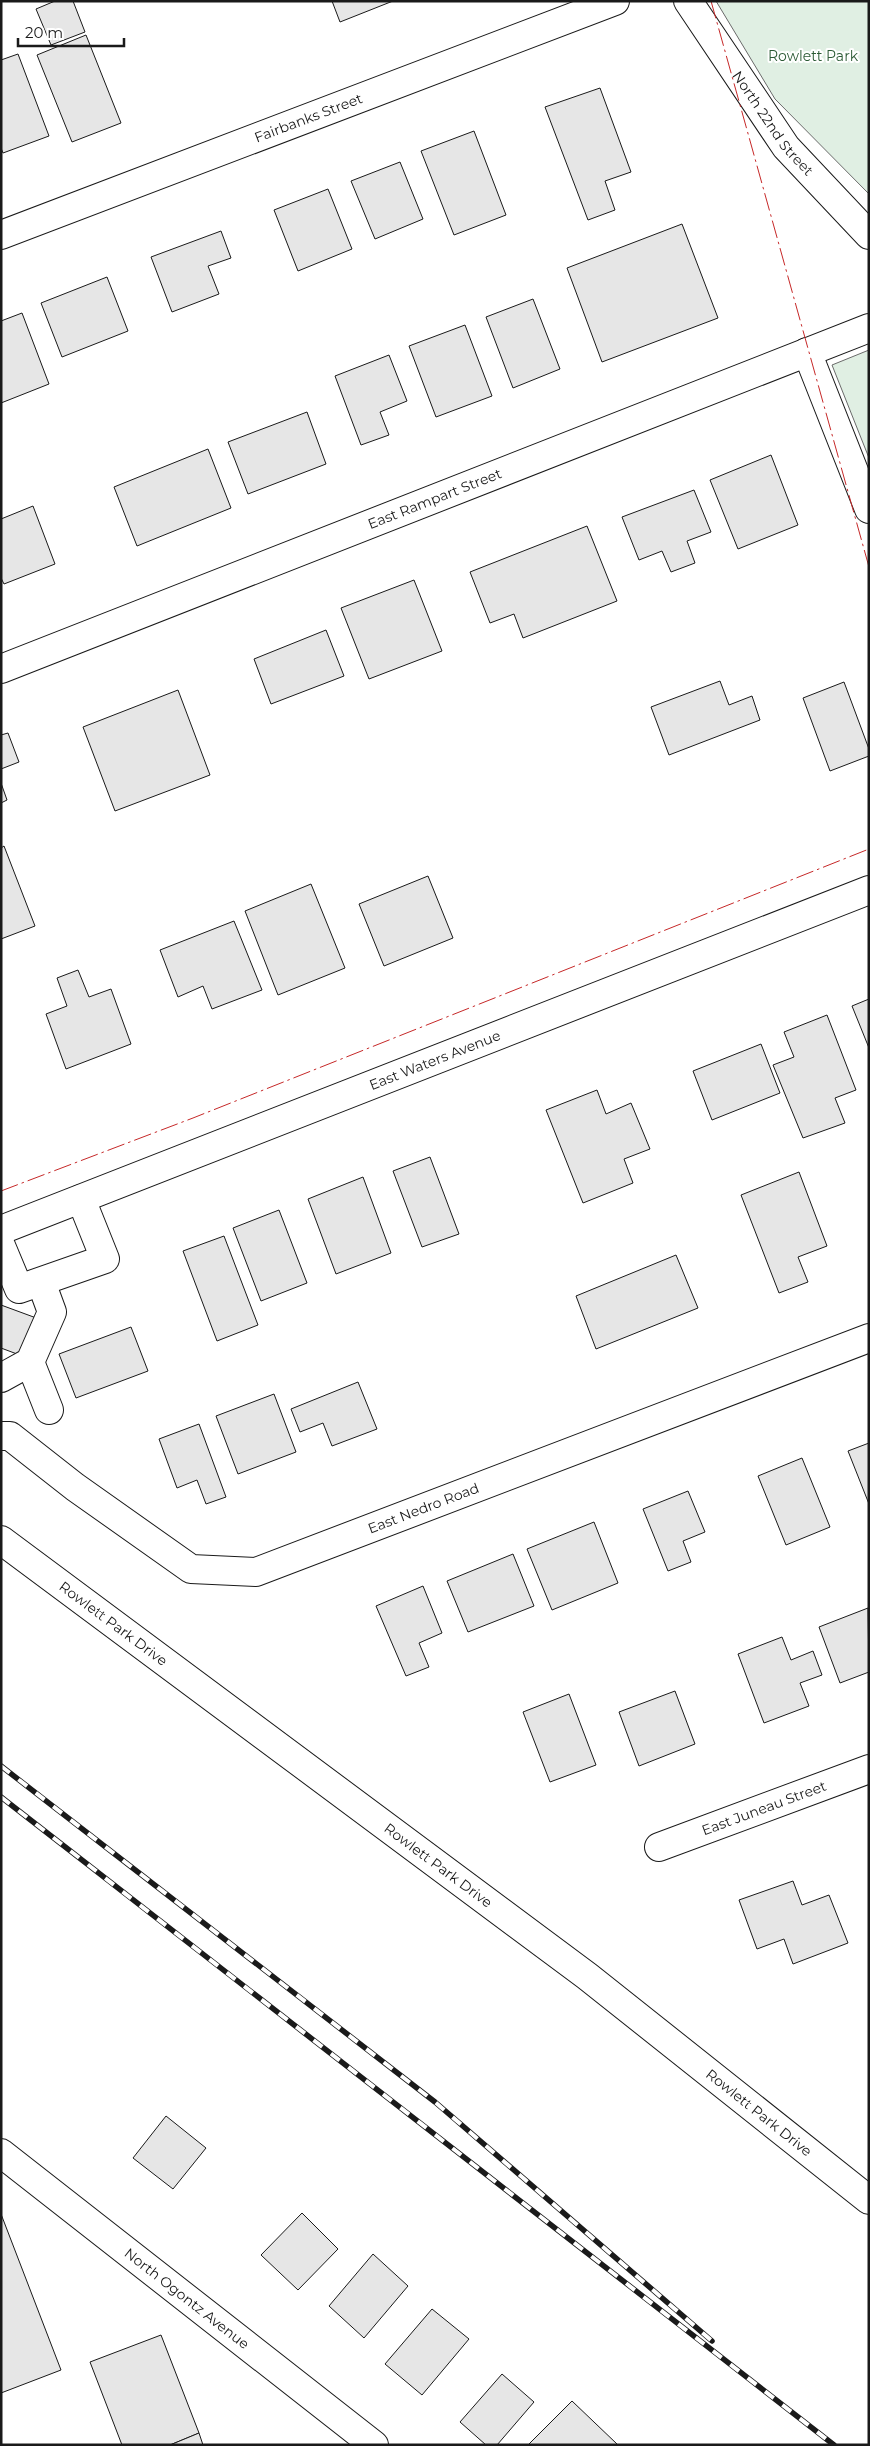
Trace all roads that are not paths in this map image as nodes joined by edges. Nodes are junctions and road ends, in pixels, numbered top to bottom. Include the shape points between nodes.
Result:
1 (615, 1) edge
2 (688, 1) edge
3 (1, 235) edge
4 (869, 235) edge
5 (869, 328) edge
6 (807, 352) junction
7 (869, 509) edge
8 (1, 669) edge
9 (869, 890) edge
10 (81, 1199) junction
11 (1, 1230) edge
12 (1, 1246) edge
13 (21, 1289) edge
14 (869, 1338) edge
15 (30, 1362) junction
16 (1, 1378) edge
17 (49, 1410) dead end
18 (1, 1436) edge
19 (1, 1540) edge
20 (869, 1769) edge
21 (659, 1847) dead end
22 (1, 2153) edge
23 (869, 2200) edge
24 (374, 2445) edge

1 - 3 street, Fairbanks Street
2 - 4 street, North 22nd Street via 786,146
5 - 6 street, East Rampart Street
6 - 7 street
6 - 8 street, East Rampart Street
9 - 10 street, East Waters Avenue
10 - 11 street, East Waters Avenue
10 - 13 street via 105,1259
12 - 13 street
13 - 15 street via 52,1312
14 - 18 street, East Nedro Road via 256,1572 191,1569 75,1487 10,1436
15 - 16 street
15 - 17 street
19 - 23 street, Rowlett Park Drive via 587,1976
20 - 21 street, East Juneau Street
22 - 24 street, North Ogontz Avenue

